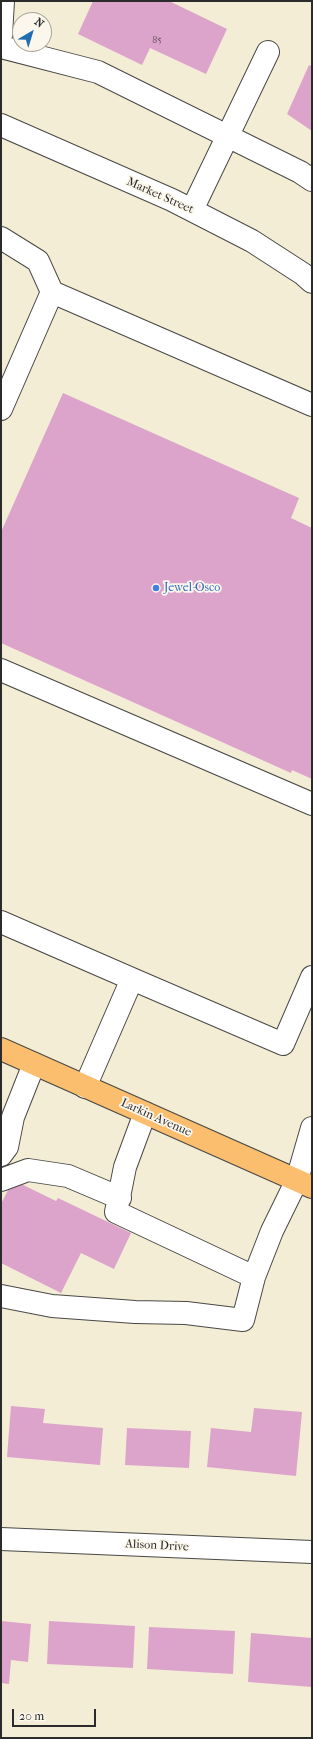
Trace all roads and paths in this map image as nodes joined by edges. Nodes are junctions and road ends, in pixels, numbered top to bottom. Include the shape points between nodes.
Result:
1 (3, 1) edge
2 (1, 36) edge
3 (1, 47) edge
4 (268, 52) dead end
5 (1, 125) edge
6 (228, 136) junction
7 (312, 180) edge
8 (192, 210) junction
9 (1, 238) edge
10 (312, 282) edge
11 (52, 292) junction
12 (312, 405) edge
13 (1, 409) edge
14 (1, 670) edge
15 (312, 804) edge
16 (1, 922) edge
17 (312, 977) edge
18 (132, 979) junction
19 (1, 1049) edge
20 (34, 1064) junction
21 (85, 1087) junction
22 (146, 1113) junction
23 (312, 1128) edge
24 (1, 1155) edge
25 (1, 1180) edge
26 (304, 1184) edge
27 (118, 1205) junction
28 (254, 1276) junction
29 (1, 1296) edge
30 (1, 1539) edge
31 (312, 1552) edge

1 - 2 street
3 - 6 street via 98,72
4 - 6 street
5 - 8 street, Market Street
6 - 7 street
6 - 8 street
8 - 10 street, Market Street via 252,241
9 - 11 street via 38,261
11 - 12 street
11 - 13 street
14 - 15 street
16 - 18 street
17 - 18 street via 283,1044
18 - 21 street
19 - 20 main road, Larkin Avenue
20 - 21 main road, Larkin Avenue
20 - 24 street via 13,1117 7,1147
21 - 22 main road, Larkin Avenue
22 - 26 main road, Larkin Avenue
22 - 27 street via 125,1167
23 - 26 street
25 - 27 street via 28,1170 68,1176
26 - 28 street via 272,1232
27 - 28 street
28 - 29 street via 243,1320 186,1313 52,1306
30 - 31 street, Alison Drive

